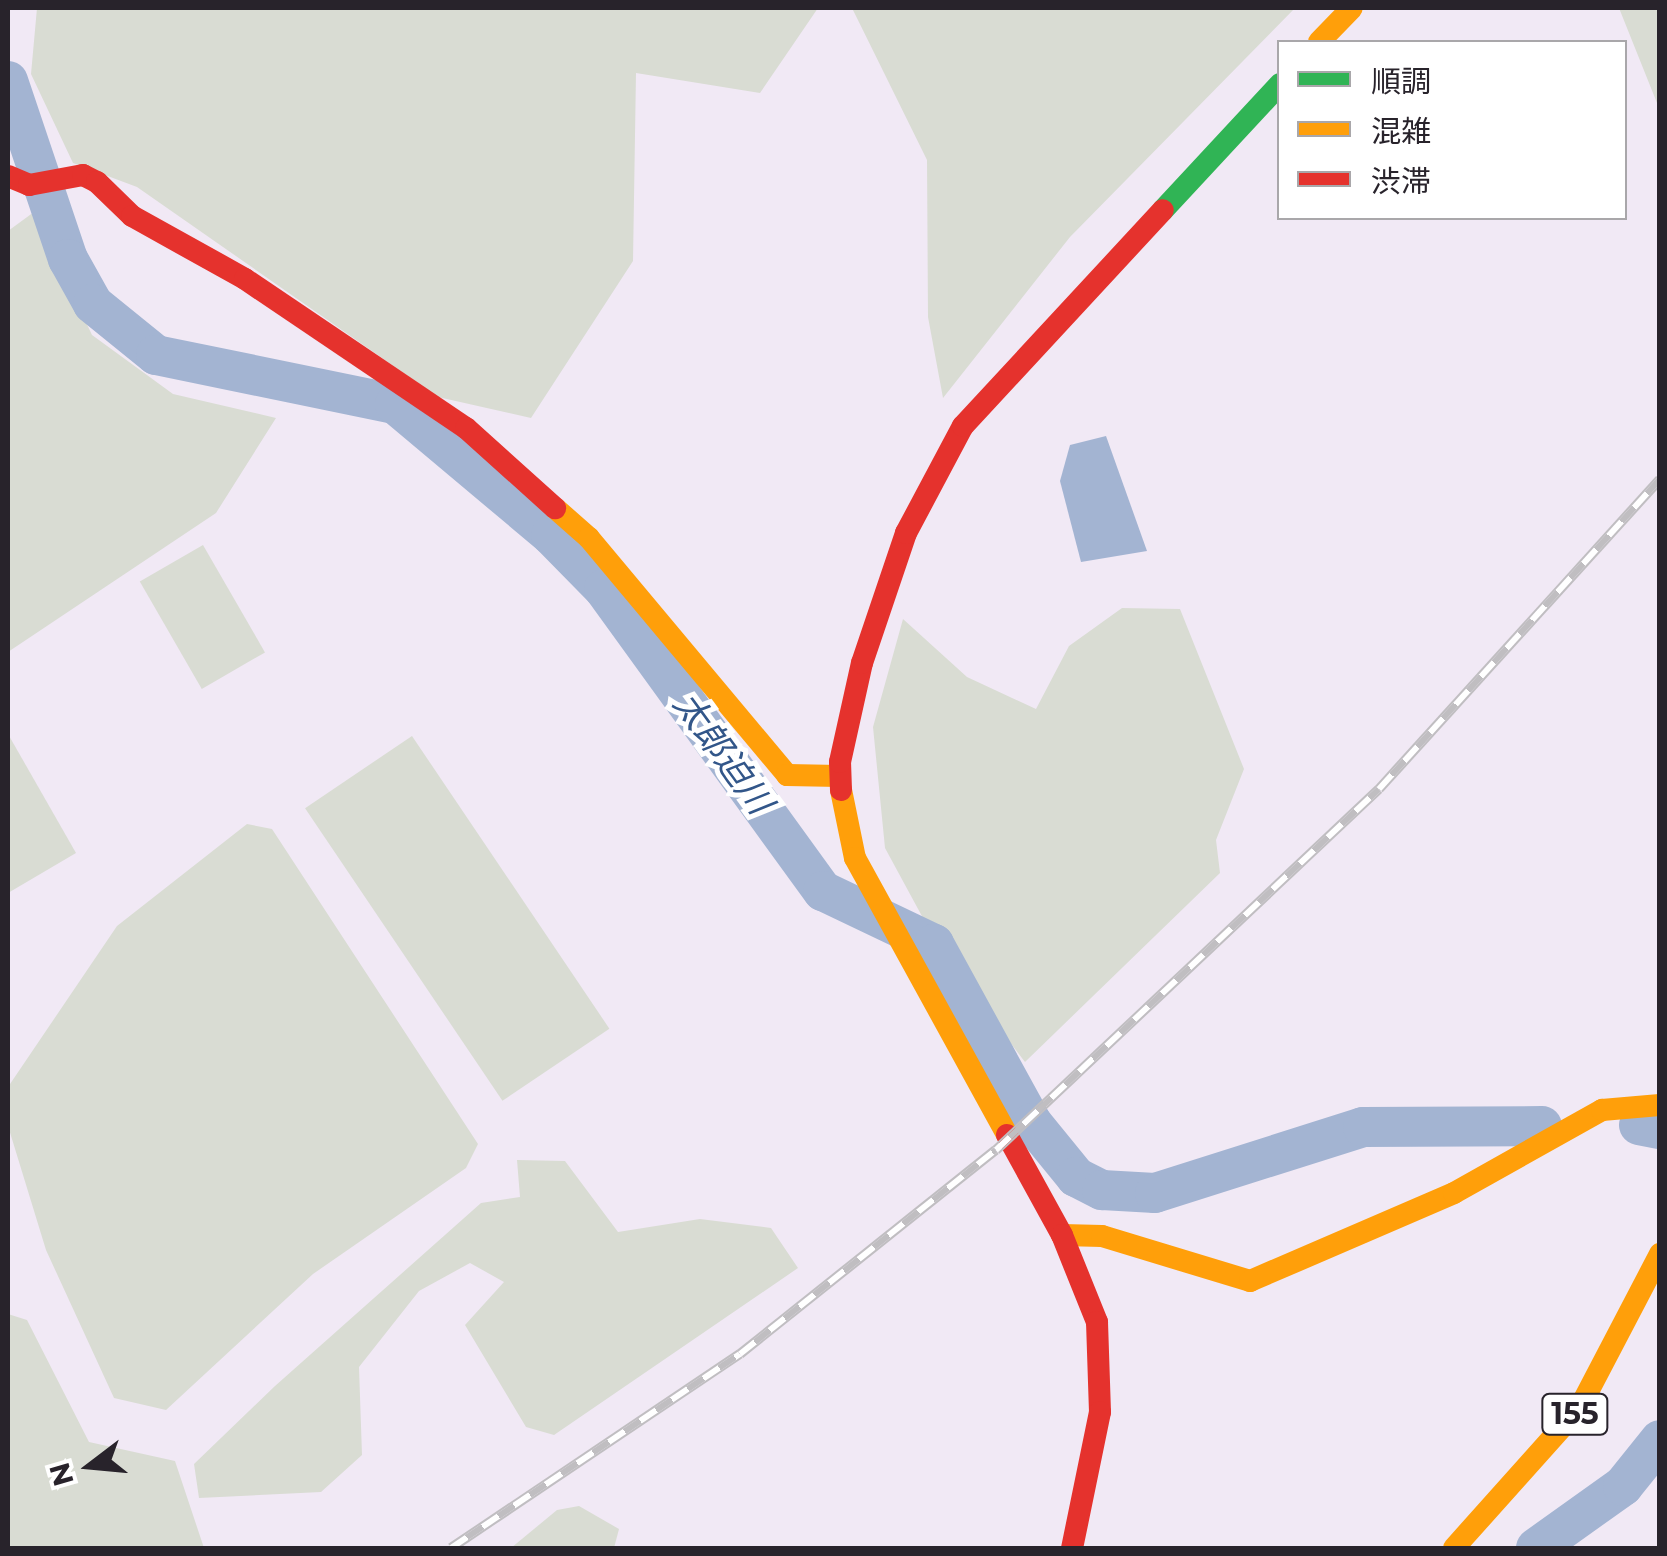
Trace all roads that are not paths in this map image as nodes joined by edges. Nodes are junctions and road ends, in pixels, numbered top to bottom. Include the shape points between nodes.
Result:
1 (1352, 8) edge
2 (1321, 40) edge
3 (1277, 87) edge
4 (18, 180) edge
5 (839, 776) junction
6 (1660, 1105) edge
7 (1062, 1235) junction
8 (1660, 1254) edge
9 (1072, 1548) edge
10 (1454, 1548) edge

1 - 2 main road
3 - 5 main road via 963,426 913,518 888,584 846,718
4 - 5 main road via 83,176 132,216 244,279 466,428 589,538 786,775
5 - 7 main road via 856,858
6 - 7 main road via 1602,1110 1454,1192 1250,1281 1102,1236
7 - 9 main road via 1084,1279 1102,1362 1100,1412
8 - 10 main road, 155 via 1580,1407

